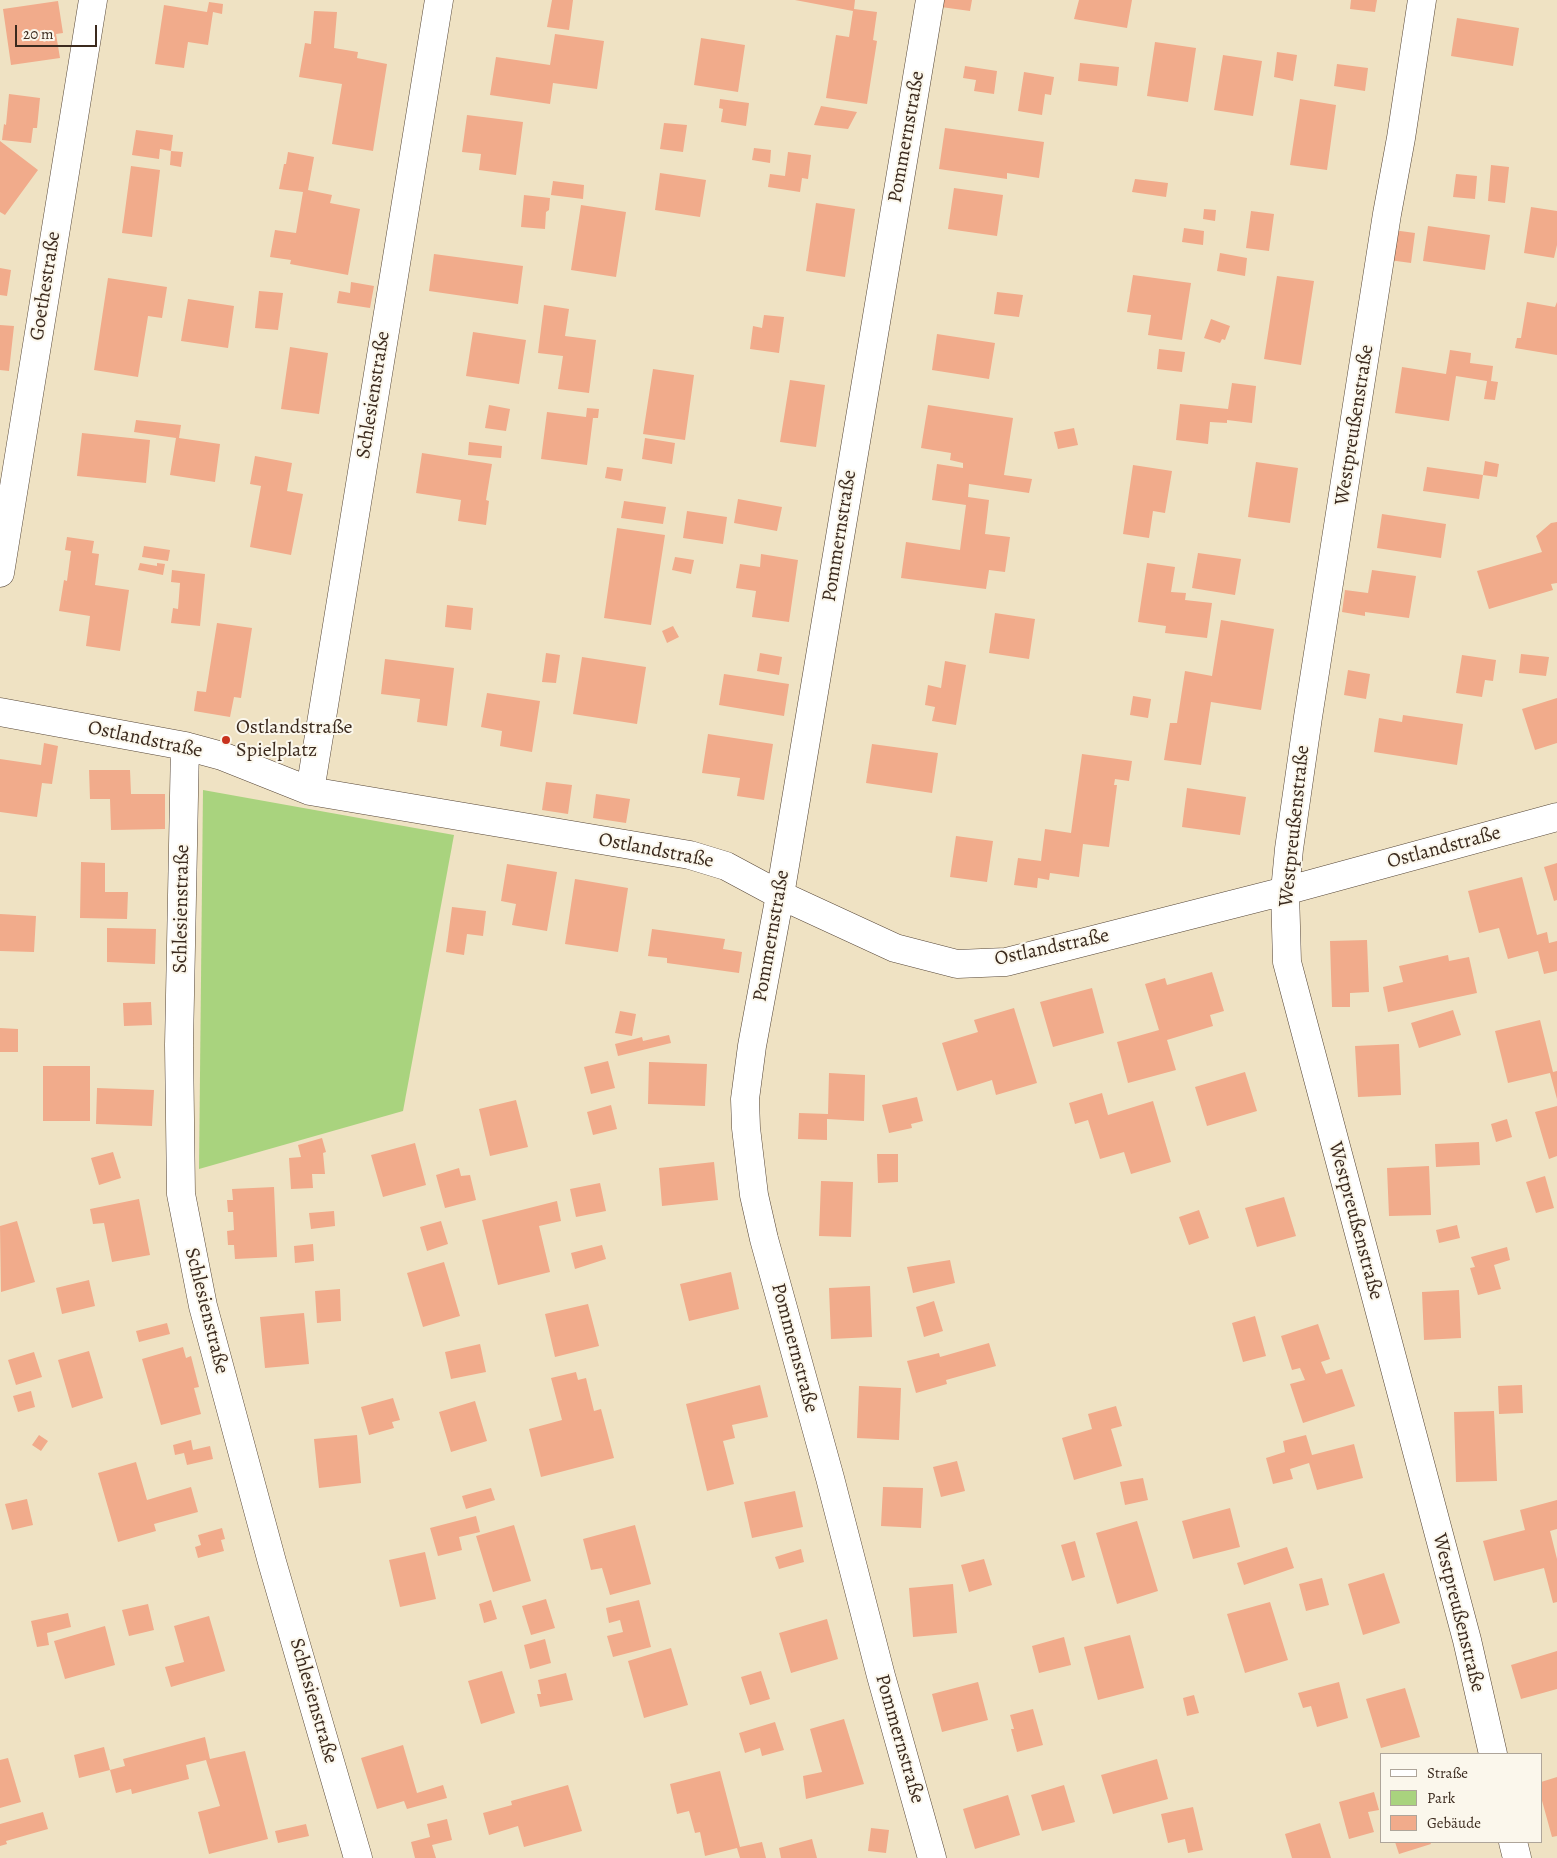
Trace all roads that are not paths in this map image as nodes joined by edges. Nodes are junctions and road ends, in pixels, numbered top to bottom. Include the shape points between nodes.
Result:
1 (93, 0) edge
2 (438, 0) edge
3 (930, 0) edge
4 (1422, 0) edge
5 (10, 443) edge
6 (0, 573) edge
7 (0, 712) edge
8 (185, 746) junction
9 (310, 791) junction
10 (1557, 817) edge
11 (1285, 891) junction
12 (780, 895) junction
13 (1493, 1753) edge
14 (1513, 1843) edge
15 (358, 1858) edge
16 (932, 1858) edge
17 (1517, 1858) edge

1 - 5 street, Goethestraße
2 - 9 street, Schlesienstraße
3 - 12 street, Pommernstraße
4 - 11 street, Westpreußenstraße via 1308,716
5 - 6 street, Goethestraße
7 - 8 street, Ostlandstraße
8 - 9 street, Ostlandstraße via 222,756
8 - 15 street, Schlesienstraße via 179,1045 181,1194 206,1316 272,1562
9 - 12 street, Ostlandstraße via 690,855 726,866
10 - 11 street, Ostlandstraße
11 - 12 street, Ostlandstraße via 1006,962 957,964 895,948
11 - 13 street, Westpreußenstraße via 1286,962 1465,1630
12 - 16 street, Pommernstraße via 745,1099 754,1195
14 - 17 street

